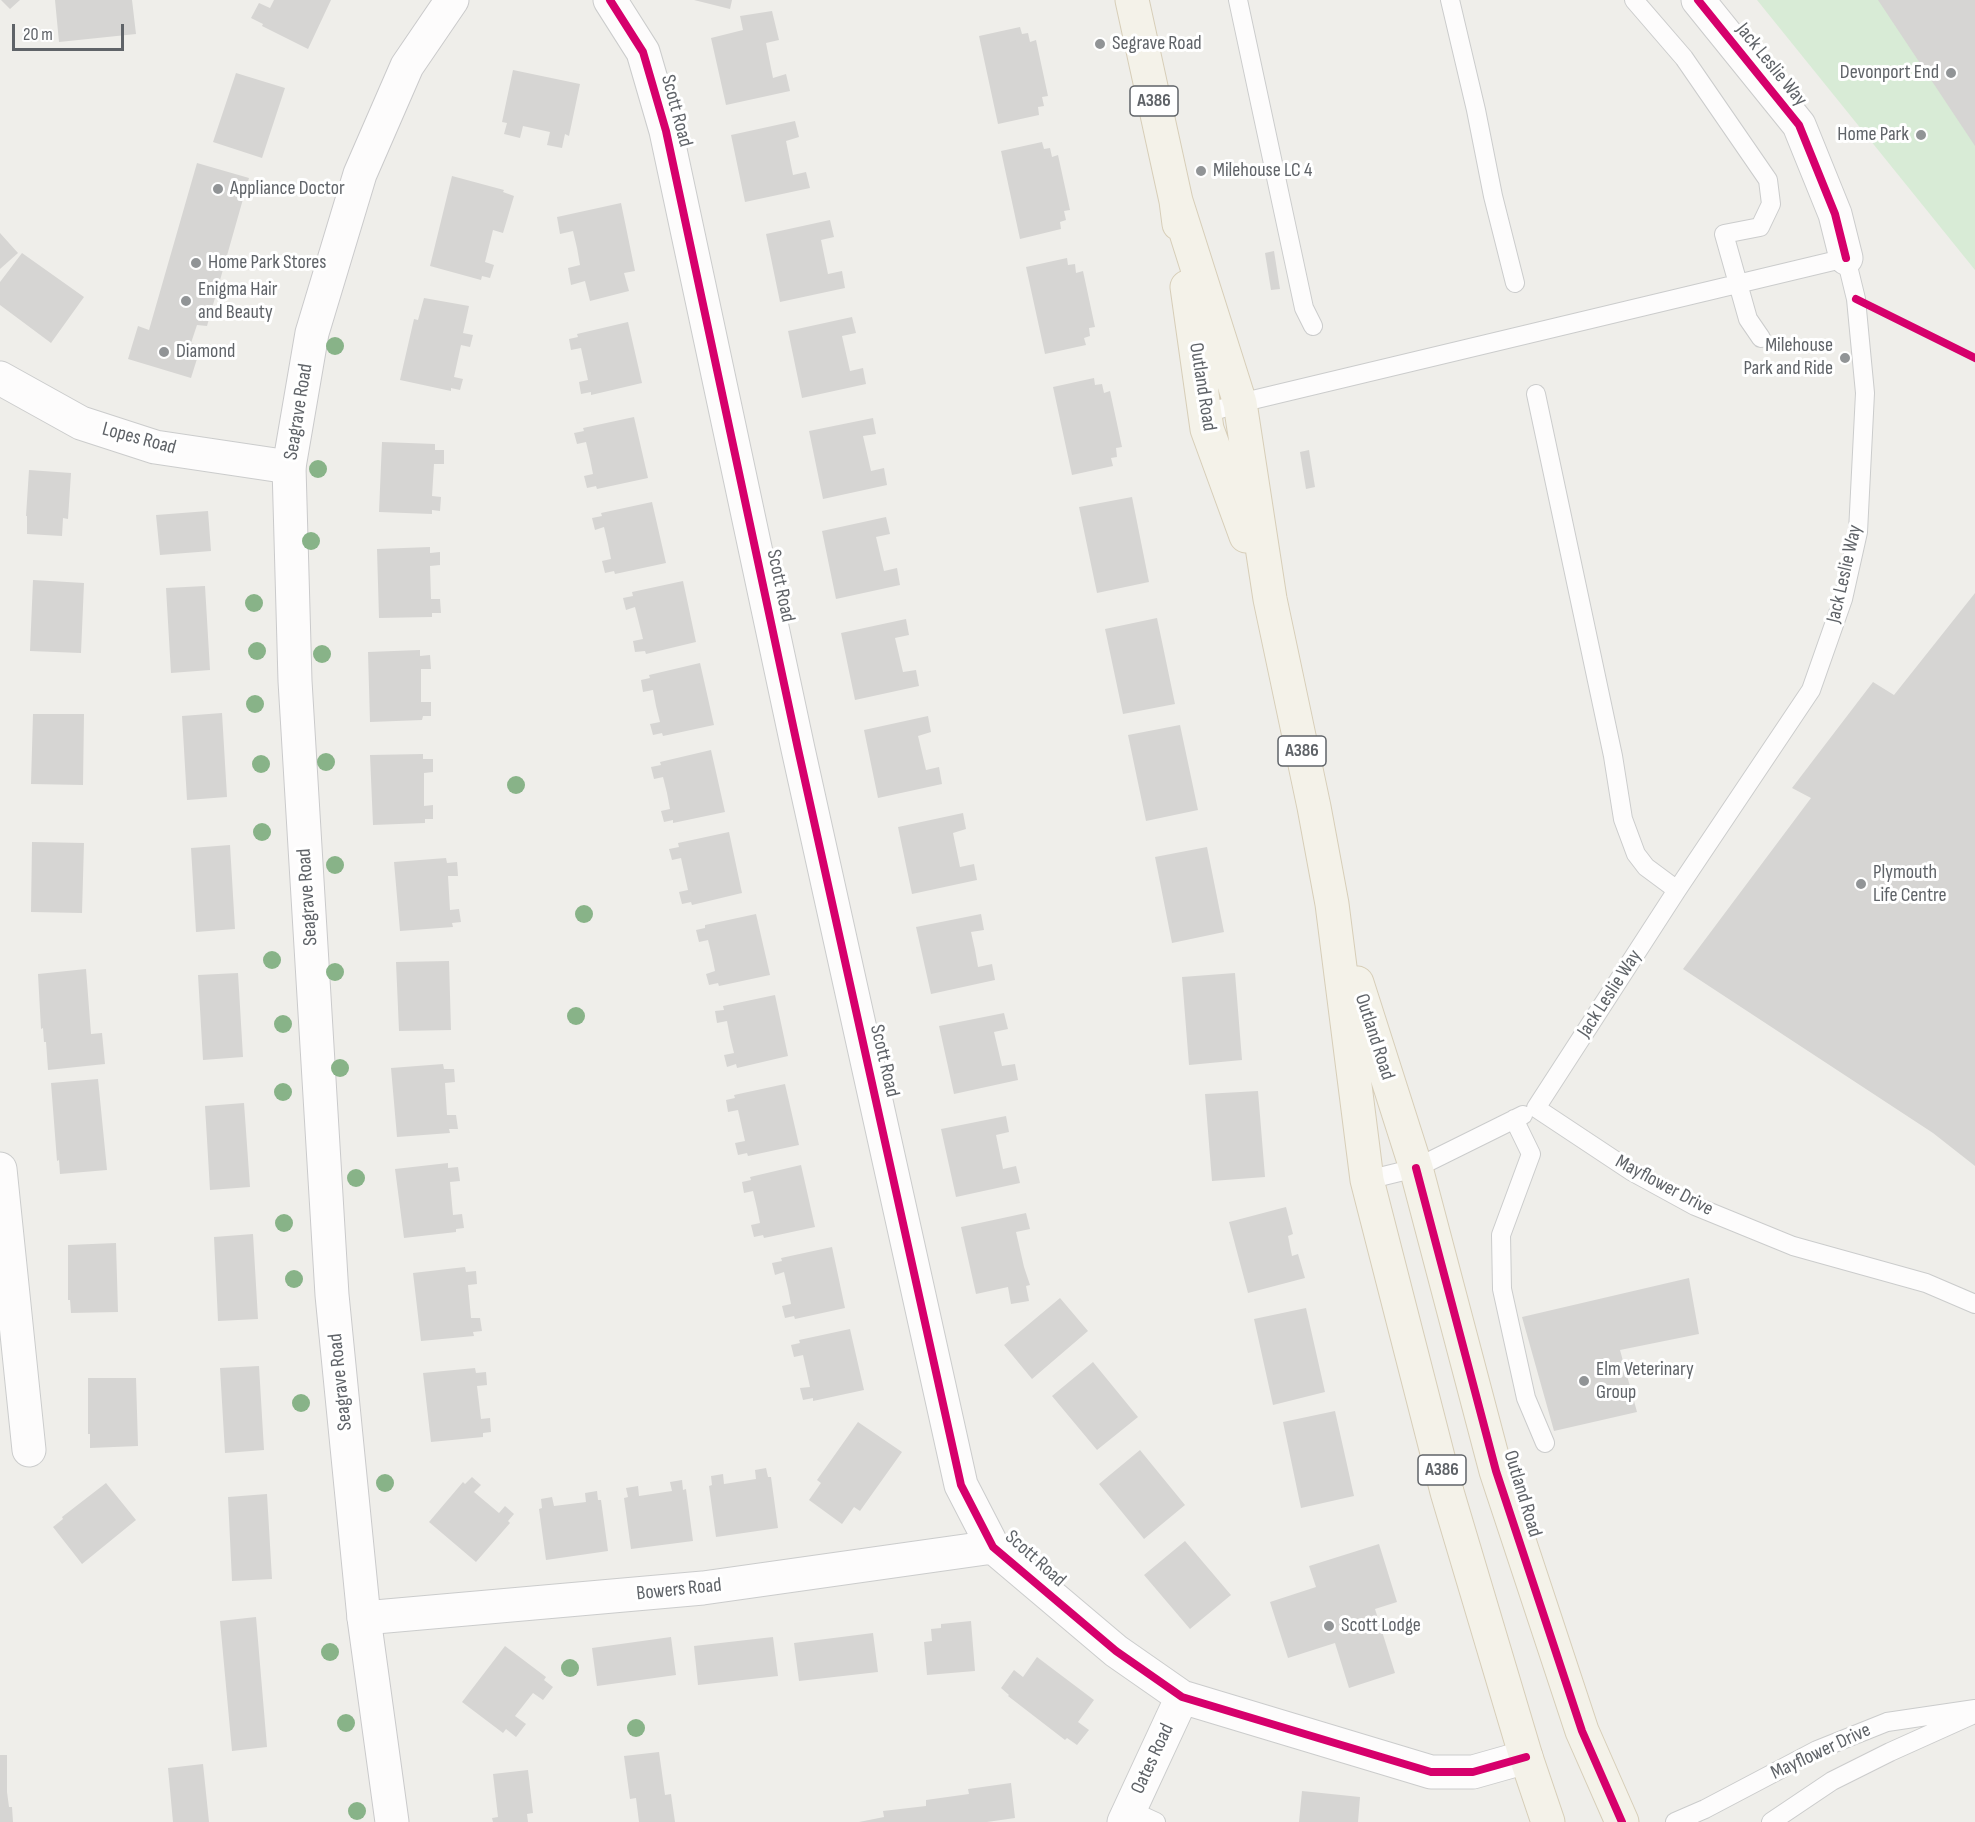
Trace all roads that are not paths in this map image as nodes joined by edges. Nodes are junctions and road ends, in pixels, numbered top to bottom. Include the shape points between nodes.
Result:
1 (452, 0) edge
2 (610, 0) edge
3 (1132, 0) edge
4 (1238, 0) edge
5 (1450, 0) edge
6 (1634, 0) edge
7 (1698, 0) edge
8 (1176, 201) junction
9 (1846, 258) junction
10 (1515, 283) dead end
11 (1737, 284) junction
12 (1313, 326) dead end
13 (1761, 338) dead end
14 (2, 384) edge
15 (1536, 394) dead end
16 (1240, 403) junction
17 (1204, 414) junction
18 (289, 466) junction
19 (1270, 599) junction
20 (1677, 890) junction
21 (1332, 904) junction
22 (1536, 1108) junction
23 (1514, 1119) junction
24 (1416, 1168) junction
25 (0, 1169) edge
26 (1367, 1180) junction
27 (1975, 1304) edge
28 (1545, 1443) dead end
29 (29, 1450) dead end
30 (993, 1547) junction
31 (364, 1618) junction
32 (1182, 1697) junction
33 (1975, 1709) edge
34 (1975, 1714) edge
35 (1526, 1757) junction
36 (1136, 1818) edge
37 (392, 1822) edge
38 (1548, 1822) edge
39 (1622, 1822) edge
40 (1675, 1822) edge
41 (1771, 1822) edge

1 - 18 street, Seagrave Road via 407,66 360,174 312,333
2 - 30 street, Scott Road via 643,52 666,131 961,1485
3 - 8 main road, Outland Road / A386
4 - 12 lane via 1304,308
5 - 10 lane
6 - 11 lane via 1684,58 1768,180 1771,204 1760,227 1724,234
7 - 9 street, Jack Leslie Way via 1799,125 1835,214
8 - 16 main road, Outland Road / A386
8 - 17 main road, Outland Road / A386
9 - 11 lane
9 - 20 lane, Jack Leslie Way via 1856,299 1865,393 1858,532 1843,599 1811,690
11 - 13 lane via 1748,319
11 - 16 lane
14 - 18 street, Lopes Road via 81,423 155,447
15 - 20 lane via 1623,819 1636,854 1646,867
16 - 17 lane
16 - 19 main road, Outland Road / A386
17 - 19 main road, Outland Road / A386
18 - 31 street, Seagrave Road via 295,681 332,1294
19 - 21 main road, Outland Road / A386
20 - 22 lane, Jack Leslie Way
21 - 24 main road, Outland Road / A386
21 - 26 main road, Outland Road / A386
22 - 23 lane
22 - 27 lane, Mayflower Drive via 1631,1171 1695,1206 1793,1246 1926,1283
23 - 24 lane
23 - 28 lane via 1531,1154 1501,1235 1502,1289 1526,1398
24 - 26 lane
24 - 39 main road, Outland Road / A386 via 1496,1471 1582,1731
25 - 29 street
26 - 35 main road, Outland Road / A386 via 1447,1492
30 - 31 street, Bowers Road via 704,1588
30 - 32 street, Scott Road via 1116,1651
31 - 37 street, Seagrave Road
32 - 35 street, Scott Road via 1431,1772 1473,1772
32 - 36 street, Oates Road
33 - 40 lane, Mayflower Drive via 1887,1722 1817,1750
34 - 41 lane, Mayflower Drive via 1832,1781
35 - 38 main road, Outland Road / A386

